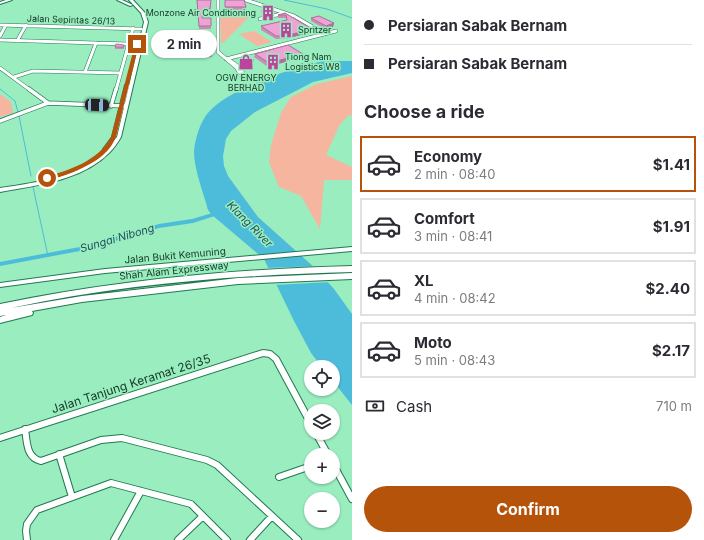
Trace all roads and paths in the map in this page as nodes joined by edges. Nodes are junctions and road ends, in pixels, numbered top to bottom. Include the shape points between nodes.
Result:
1 (10, 0) edge
2 (119, 0) edge
3 (127, 0) edge
4 (218, 0) edge
5 (246, 0) edge
6 (133, 2) edge
7 (0, 3) edge
8 (285, 13) junction
9 (260, 19) dead end
10 (0, 25) edge
11 (6, 25) junction
12 (26, 25) junction
13 (133, 28) junction
14 (141, 29) junction
15 (336, 31) dead end
16 (325, 34) junction
17 (0, 36) edge
18 (0, 40) edge
19 (17, 41) junction
20 (96, 43) junction
21 (128, 44) junction
22 (227, 59) junction
23 (0, 68) edge
24 (85, 72) junction
25 (121, 74) junction
26 (14, 77) junction
27 (48, 103) junction
28 (111, 106) junction
29 (124, 106) junction
30 (0, 121) edge
31 (0, 187) edge
32 (0, 190) edge
33 (352, 248) edge
34 (348, 273) edge
35 (236, 278) junction
36 (0, 285) edge
37 (38, 298) junction
38 (82, 299) junction
39 (0, 304) edge
40 (0, 307) edge
41 (0, 313) edge
42 (0, 320) edge
43 (304, 411) edge
44 (25, 429) junction
45 (0, 438) edge
46 (59, 454) junction
47 (304, 468) edge
48 (279, 477) dead end
49 (340, 477) edge
50 (141, 491) junction
51 (72, 498) junction
52 (352, 499) edge
53 (203, 516) junction
54 (272, 516) junction
55 (27, 540) edge
56 (114, 540) edge
57 (178, 540) edge
58 (227, 540) edge
59 (250, 540) edge
60 (298, 540) edge

1 - 7 main road
2 - 6 main road
3 - 6 street
4 - 22 street via 218,52
5 - 8 street
6 - 14 street via 142,19
6 - 29 street via 143,13 146,22
8 - 9 street
8 - 16 street
10 - 11 street, Jalan Sepintas 26/13
11 - 12 street, Jalan Sepintas 26/13
11 - 17 street
12 - 13 street, Jalan Sepintas 26/13
12 - 19 street
13 - 14 street, Jalan Sepintas 26/13
13 - 21 street
14 - 29 street
15 - 16 street
16 - 22 street
18 - 19 street
19 - 20 street
20 - 21 street
20 - 24 street
21 - 25 street
22 - 22 street via 239,67 243,72 239,72
23 - 26 street
24 - 25 street
24 - 26 street via 33,71
25 - 28 street
26 - 27 street
27 - 28 street
27 - 30 street
28 - 29 street
29 - 31 street via 112,141 90,162 56,176
29 - 32 street via 120,137 112,149 94,164 53,180
33 - 36 street, Jalan Bukit Kemuning via 105,271
34 - 35 highway, Shah Alam Expressway
35 - 37 highway, Shah Alam Expressway via 122,286
35 - 38 highway, Shah Alam Expressway
37 - 39 highway
37 - 40 highway, Shah Alam Expressway
38 - 41 highway, Shah Alam Expressway
38 - 42 highway
43 - 44 street, Jalan Tanjung Keramat 26/35 via 276,359 264,353
44 - 45 street, Jalan Tanjung Keramat 26/35
44 - 46 street via 31,458 35,461
46 - 51 street
46 - 54 street via 101,440 122,438 207,460 217,465
47 - 48 street
49 - 52 street
50 - 51 street via 111,483
50 - 53 street via 191,504
50 - 56 street
51 - 55 street via 37,510 25,526
53 - 57 street
53 - 58 street
54 - 59 street
54 - 60 street

